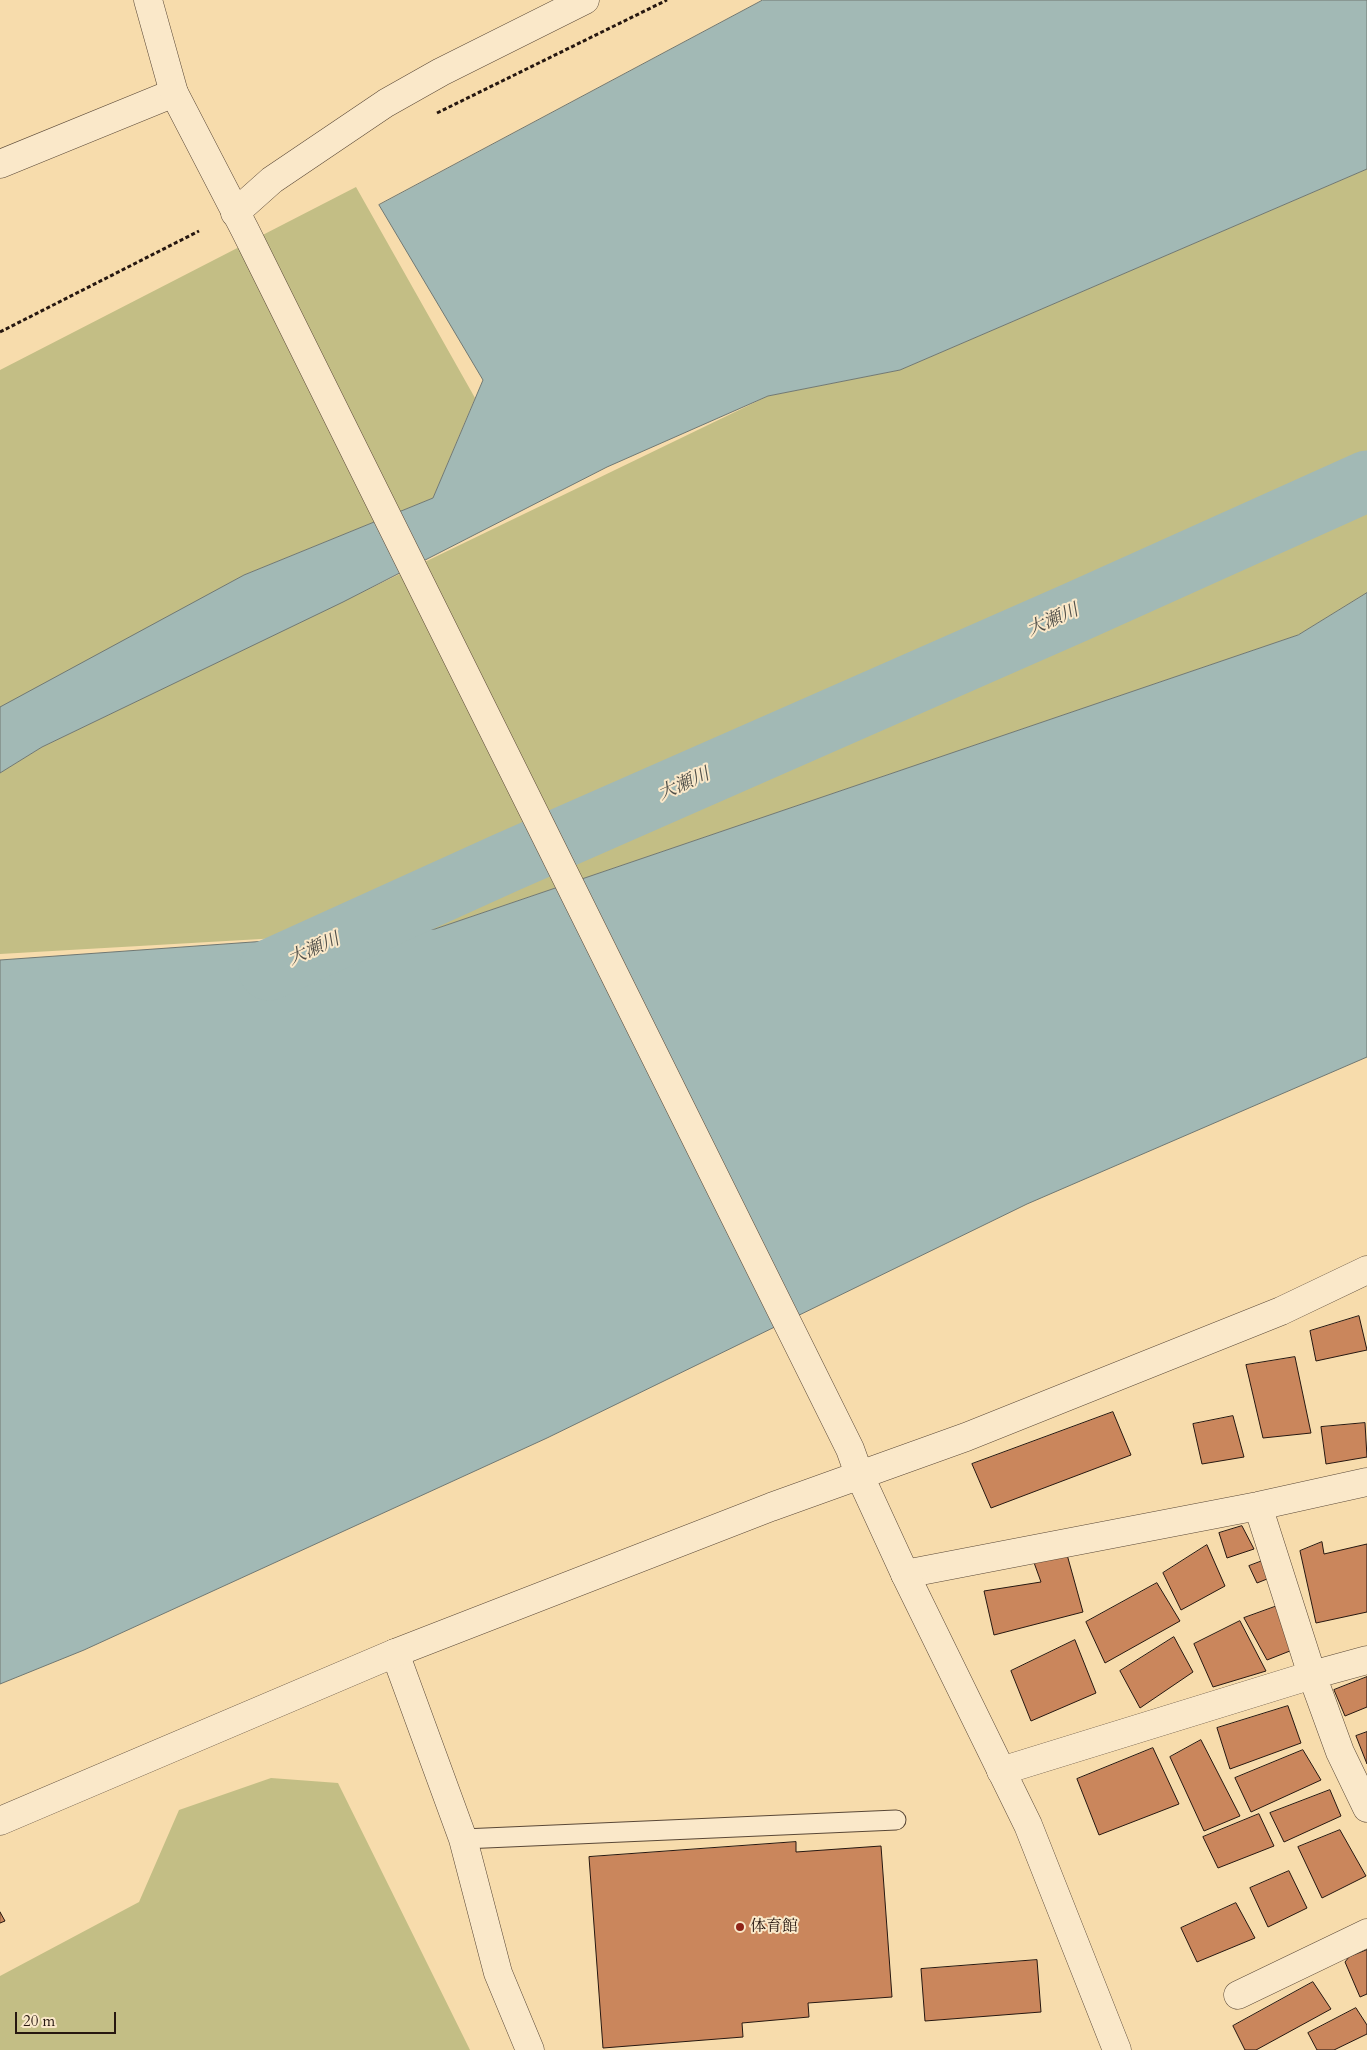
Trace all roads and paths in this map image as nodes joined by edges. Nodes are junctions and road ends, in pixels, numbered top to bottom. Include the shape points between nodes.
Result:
1 (148, 0) edge
2 (585, 0) edge
3 (667, 0) edge
4 (174, 93) junction
5 (434, 115) dead end
6 (0, 164) edge
7 (240, 222) junction
8 (199, 230) dead end
9 (0, 332) edge
10 (1367, 1270) edge
11 (859, 1474) junction
12 (1367, 1482) edge
13 (1258, 1506) junction
14 (905, 1574) junction
15 (396, 1653) junction
16 (1367, 1660) edge
17 (1312, 1675) junction
18 (1001, 1771) junction
19 (1367, 1808) edge
20 (896, 1820) dead end
21 (0, 1821) edge
22 (463, 1839) junction
23 (1367, 1933) edge
24 (1238, 1995) dead end
25 (530, 2050) edge
26 (1117, 2050) edge

1 - 4 street
2 - 7 street via 441,72 386,104 272,180
3 - 5 path
4 - 6 street
4 - 7 street
7 - 11 street via 850,1449
8 - 9 path
10 - 11 street via 1281,1311 1040,1408
11 - 14 street
11 - 15 street
12 - 13 street
13 - 14 street
13 - 17 street
14 - 18 street
15 - 21 street
15 - 22 street
16 - 17 street
17 - 18 street
17 - 19 street via 1340,1752
18 - 26 street via 1028,1825
20 - 22 lane
22 - 25 street via 498,1973
23 - 24 street

